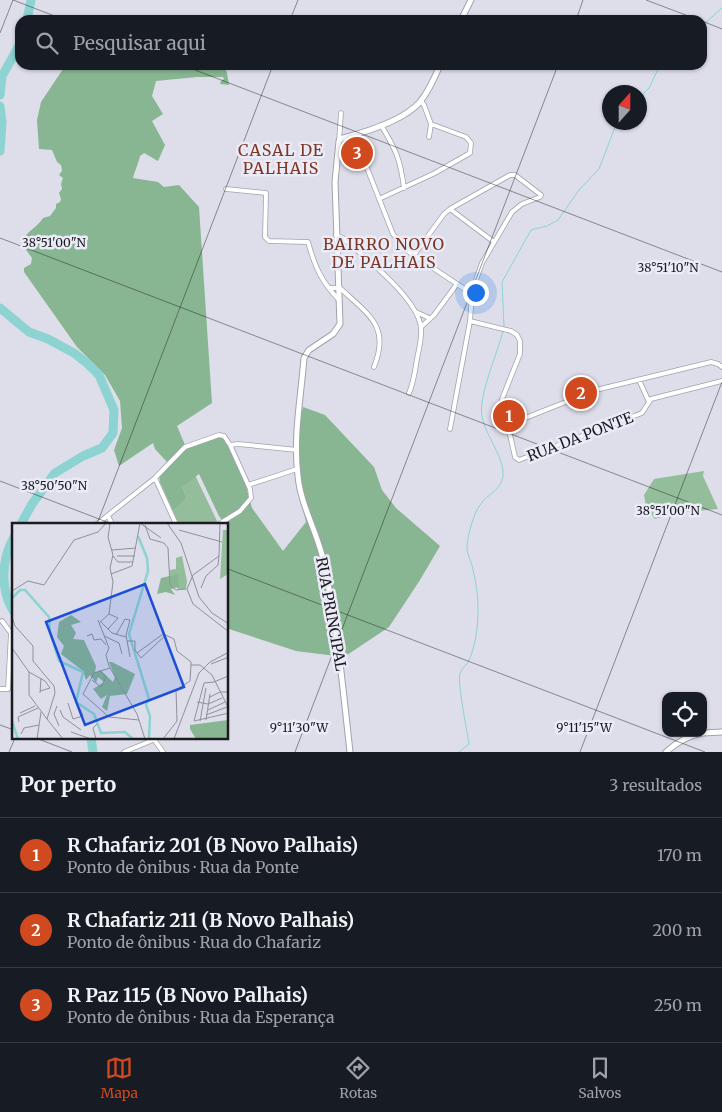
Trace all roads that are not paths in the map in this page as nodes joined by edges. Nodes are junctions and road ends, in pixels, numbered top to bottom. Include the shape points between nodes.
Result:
1 (471, 0) edge
2 (464, 15) edge
3 (437, 70) edge
4 (421, 101) junction
5 (341, 113) dead end
6 (431, 124) junction
7 (381, 125) junction
8 (354, 135) junction
9 (429, 137) dead end
10 (339, 141) junction
11 (404, 188) junction
12 (226, 189) dead end
13 (379, 199) junction
14 (450, 209) junction
15 (336, 235) junction
16 (494, 242) junction
17 (414, 256) junction
18 (457, 284) junction
19 (329, 288) junction
20 (340, 288) junction
21 (472, 294) junction
22 (339, 300) junction
23 (416, 312) junction
24 (429, 318) junction
25 (470, 321) junction
26 (421, 327) junction
27 (374, 367) dead end
28 (722, 367) edge
29 (639, 380) junction
30 (722, 381) edge
31 (409, 392) dead end
32 (649, 402) junction
33 (508, 424) junction
34 (450, 429) dead end
35 (230, 446) junction
36 (297, 450) junction
37 (297, 469) junction
38 (155, 478) junction
39 (248, 485) junction
40 (108, 516) junction
41 (98, 523) edge
42 (112, 523) edge
43 (176, 523) edge
44 (221, 523) edge
45 (2, 621) dead end
46 (0, 689) edge
47 (722, 732) edge
48 (707, 733) edge
49 (686, 737) edge
50 (151, 740) edge
51 (154, 740) edge
52 (124, 752) edge
53 (163, 752) edge
54 (350, 752) edge
55 (666, 752) edge

1 - 2 street
3 - 4 street
4 - 6 street
4 - 7 street via 398,118
5 - 10 street
6 - 9 street
6 - 11 street via 466,137 471,143 470,153
7 - 8 street
7 - 11 street via 396,151
8 - 10 street
8 - 13 street
10 - 15 street, RUA PRINCIPAL via 335,182
11 - 13 street
12 - 19 street via 266,193 265,237 268,241 308,242 316,267
13 - 17 street via 393,234
14 - 16 street
14 - 16 street via 513,174 538,192 540,197 516,208
14 - 17 street
15 - 20 street, RUA PRINCIPAL
15 - 23 street via 405,296
16 - 21 street via 482,263
17 - 18 street
18 - 21 street
18 - 24 street
19 - 20 street
19 - 22 street
20 - 22 street, RUA PRINCIPAL
20 - 27 street via 378,326 381,341
21 - 25 street
22 - 36 street, RUA PRINCIPAL via 340,324 304,358
23 - 24 street
23 - 26 street
24 - 26 street
25 - 33 street, RUA DA PONTE via 507,329 517,335 520,354 502,399
25 - 34 street
26 - 31 street
28 - 29 street via 712,362
29 - 32 street
29 - 33 street via 596,390
30 - 32 street, RUA DA PONTE via 655,397
32 - 33 street, RUA DA PONTE via 642,413 519,460 515,457
35 - 36 street
35 - 38 street via 224,436 219,435 185,447
35 - 39 street
36 - 37 street, RUA PRINCIPAL
37 - 39 street
37 - 54 street, RUA PRINCIPAL via 304,507 324,563
38 - 40 street
38 - 43 street
39 - 44 street via 251,498 247,504
40 - 41 street
40 - 42 street
45 - 46 street via 11,633 8,690
47 - 48 street
49 - 55 street
50 - 52 street
51 - 53 street

